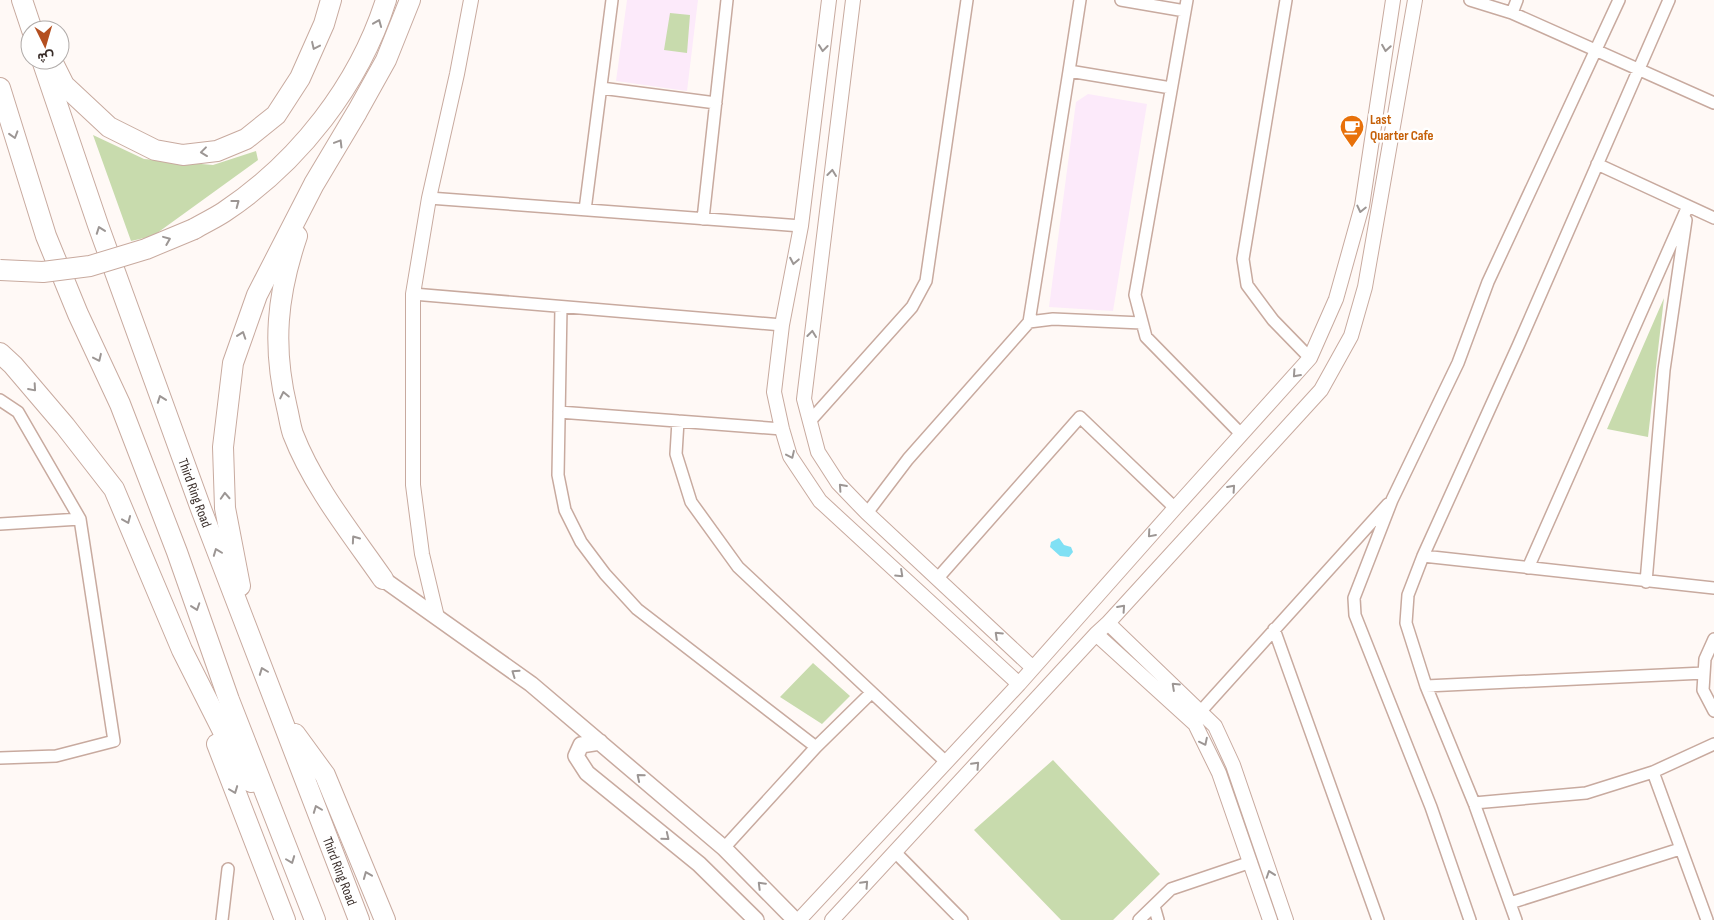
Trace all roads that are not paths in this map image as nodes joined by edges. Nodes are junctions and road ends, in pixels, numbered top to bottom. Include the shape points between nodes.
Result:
1 (331, 0) edge
2 (386, 0) edge
3 (410, 0) edge
4 (471, 0) edge
5 (612, 0) edge
6 (727, 0) edge
7 (829, 0) edge
8 (854, 0) edge
9 (967, 0) edge
10 (1080, 0) edge
11 (1121, 0) edge
12 (1286, 0) edge
13 (1393, 0) edge
14 (1415, 0) edge
15 (1470, 0) edge
16 (1517, 0) edge
17 (1619, 0) edge
18 (1669, 0) edge
19 (1186, 6) edge
20 (1512, 13) junction
21 (1597, 51) junction
22 (1638, 69) junction
23 (45, 70) edge
24 (56, 70) edge
25 (1069, 71) junction
26 (0, 88) edge
27 (601, 88) junction
28 (1171, 88) junction
29 (1714, 103) edge
30 (716, 104) junction
31 (1597, 164) junction
32 (314, 184) junction
33 (429, 198) junction
34 (1688, 206) junction
35 (585, 210) junction
36 (1714, 218) edge
37 (703, 219) junction
38 (801, 226) junction
39 (0, 270) edge
40 (413, 294) junction
41 (561, 307) junction
42 (1029, 322) junction
43 (1142, 323) junction
44 (782, 325) junction
45 (0, 353) edge
46 (1310, 358) junction
47 (0, 400) edge
48 (559, 412) junction
49 (678, 420) junction
50 (810, 421) junction
51 (782, 430) junction
52 (1241, 434) junction
53 (1392, 500) junction
54 (1174, 508) junction
55 (867, 513) junction
56 (80, 519) junction
57 (0, 524) edge
58 (1423, 556) junction
59 (1528, 568) junction
60 (383, 579) joint
61 (937, 579) junction
62 (1646, 582) junction
63 (1714, 588) edge
64 (437, 617) junction
65 (1108, 623) junction
66 (1274, 629) junction
67 (248, 630) junction
68 (1096, 634) junction
69 (1714, 640) edge
70 (188, 662) junction
71 (1033, 668) junction
72 (1704, 673) junction
73 (1019, 684) junction
74 (1426, 686) junction
75 (871, 693) junction
76 (1201, 711) junction
77 (1714, 711) edge
78 (279, 712) junction
79 (600, 742) junction
80 (1714, 744) edge
81 (816, 747) junction
82 (0, 758) edge
83 (946, 762) junction
84 (1653, 772) junction
85 (1474, 803) junction
86 (274, 814) junction
87 (724, 848) junction
88 (1680, 849) junction
89 (895, 852) junction
90 (1251, 862) junction
91 (228, 869) dead end
92 (1510, 902) junction
93 (1154, 906) junction
94 (222, 920) edge
95 (285, 920) edge
96 (315, 920) edge
97 (359, 920) edge
98 (385, 920) edge
99 (756, 920) edge
100 (795, 920) edge
101 (800, 920) edge
102 (832, 920) edge
103 (962, 920) edge
104 (1139, 920) edge
105 (1158, 920) edge
106 (1270, 920) edge
107 (1286, 920) edge
108 (1378, 920) edge
109 (1470, 920) edge
110 (1516, 920) edge
111 (1708, 920) edge

1 -> 24 highway via 300,78 276,115 246,139 217,151 183,155 155,150 109,127 64,85
39 -> 2 highway, bridge via 43,272 90,266 146,249 194,229 224,212 264,182 328,113 353,77
32 -> 3 highway via 386,60
4 - 33 street
5 - 27 street
6 - 30 street
7 -> 38 street
50 -> 8 street via 804,399
9 - 50 street via 926,281 912,307
10 - 25 street
11 - 19 street
12 - 46 street via 1243,259 1247,285 1273,320
13 -> 46 street via 1362,206 1336,299
65 -> 14 street via 1321,390 1351,336 1366,287
15 - 20 street
16 - 20 street
17 - 21 street
18 - 22 street
19 - 28 street
20 - 21 street
21 - 22 street
21 - 53 street via 1488,282 1458,363
22 - 29 street
22 - 31 street
67 -> 23 highway, Third Ring Road via 201,509
25 - 28 street
25 - 42 street
26 -> 86 highway via 46,236 120,404
27 - 30 street
27 - 35 street
28 - 43 street via 1134,295
30 - 37 street
31 - 34 street
31 - 58 street
60 -> 32 highway via 312,472 293,433 282,390 277,345 281,297
67 -> 32 highway via 225,508 223,447 233,362 257,295
33 - 35 street
33 - 40 street
34 - 36 street
34 - 59 street
34 - 62 street via 1664,370
35 - 37 street
37 - 38 street
38 -> 44 street
40 - 41 street
40 - 64 street via 413,485 422,554
41 - 44 street
41 - 48 street
42 - 43 street via 1053,319
42 - 55 street via 908,459
43 - 52 street via 1146,337
44 - 51 street via 774,392
45 -> 70 highway via 65,426 114,489
46 -> 52 street
47 - 56 street via 18,412
48 - 49 street
48 - 81 street via 558,475 565,510 581,542 605,574 637,609
49 - 51 street
49 - 75 street via 676,454 690,502 738,567
55 -> 50 street via 838,483 818,452
51 -> 73 street via 790,456 820,501
52 - 54 street
53 - 66 street
53 - 109 street via 1354,598 1355,615 1431,807
54 - 61 street via 1080,417
54 -> 71 street
55 - 61 street
56 - 57 street
56 - 82 street via 114,741 56,756
58 - 59 street
58 - 74 street via 1408,595 1406,623
59 - 62 street
60 - 64 main road
71 -> 61 street
62 - 63 street
79 -> 64 main road via 531,684
65 - 68 street
76 -> 65 street
66 - 76 street
66 - 108 street
78 -> 67 highway, Third Ring Road
89 -> 68 street
68 -> 90 street via 1195,724 1219,772
69 - 72 street via 1705,659
70 - 86 highway via 242,769
70 -> 95 highway
71 - 73 street
72 - 74 street
72 - 77 street via 1703,690
73 - 83 street
74 - 85 street
75 - 81 street
75 - 83 street
107 -> 76 street via 1233,765 1215,726
97 -> 78 highway, Third Ring Road
98 -> 78 highway via 326,775
87 -> 79 main road
79 -> 99 main road via 581,745 576,756 587,772 699,864
80 - 84 street
81 - 87 street
83 - 101 street
84 - 85 street via 1586,793
84 - 88 street
85 - 92 street
86 -> 96 highway
100 -> 87 main road
88 - 92 street
88 - 111 street
102 -> 89 street
89 - 103 street
90 - 93 street via 1171,889
90 - 106 street
91 - 94 street
92 - 110 street
93 - 104 street
93 - 105 street

